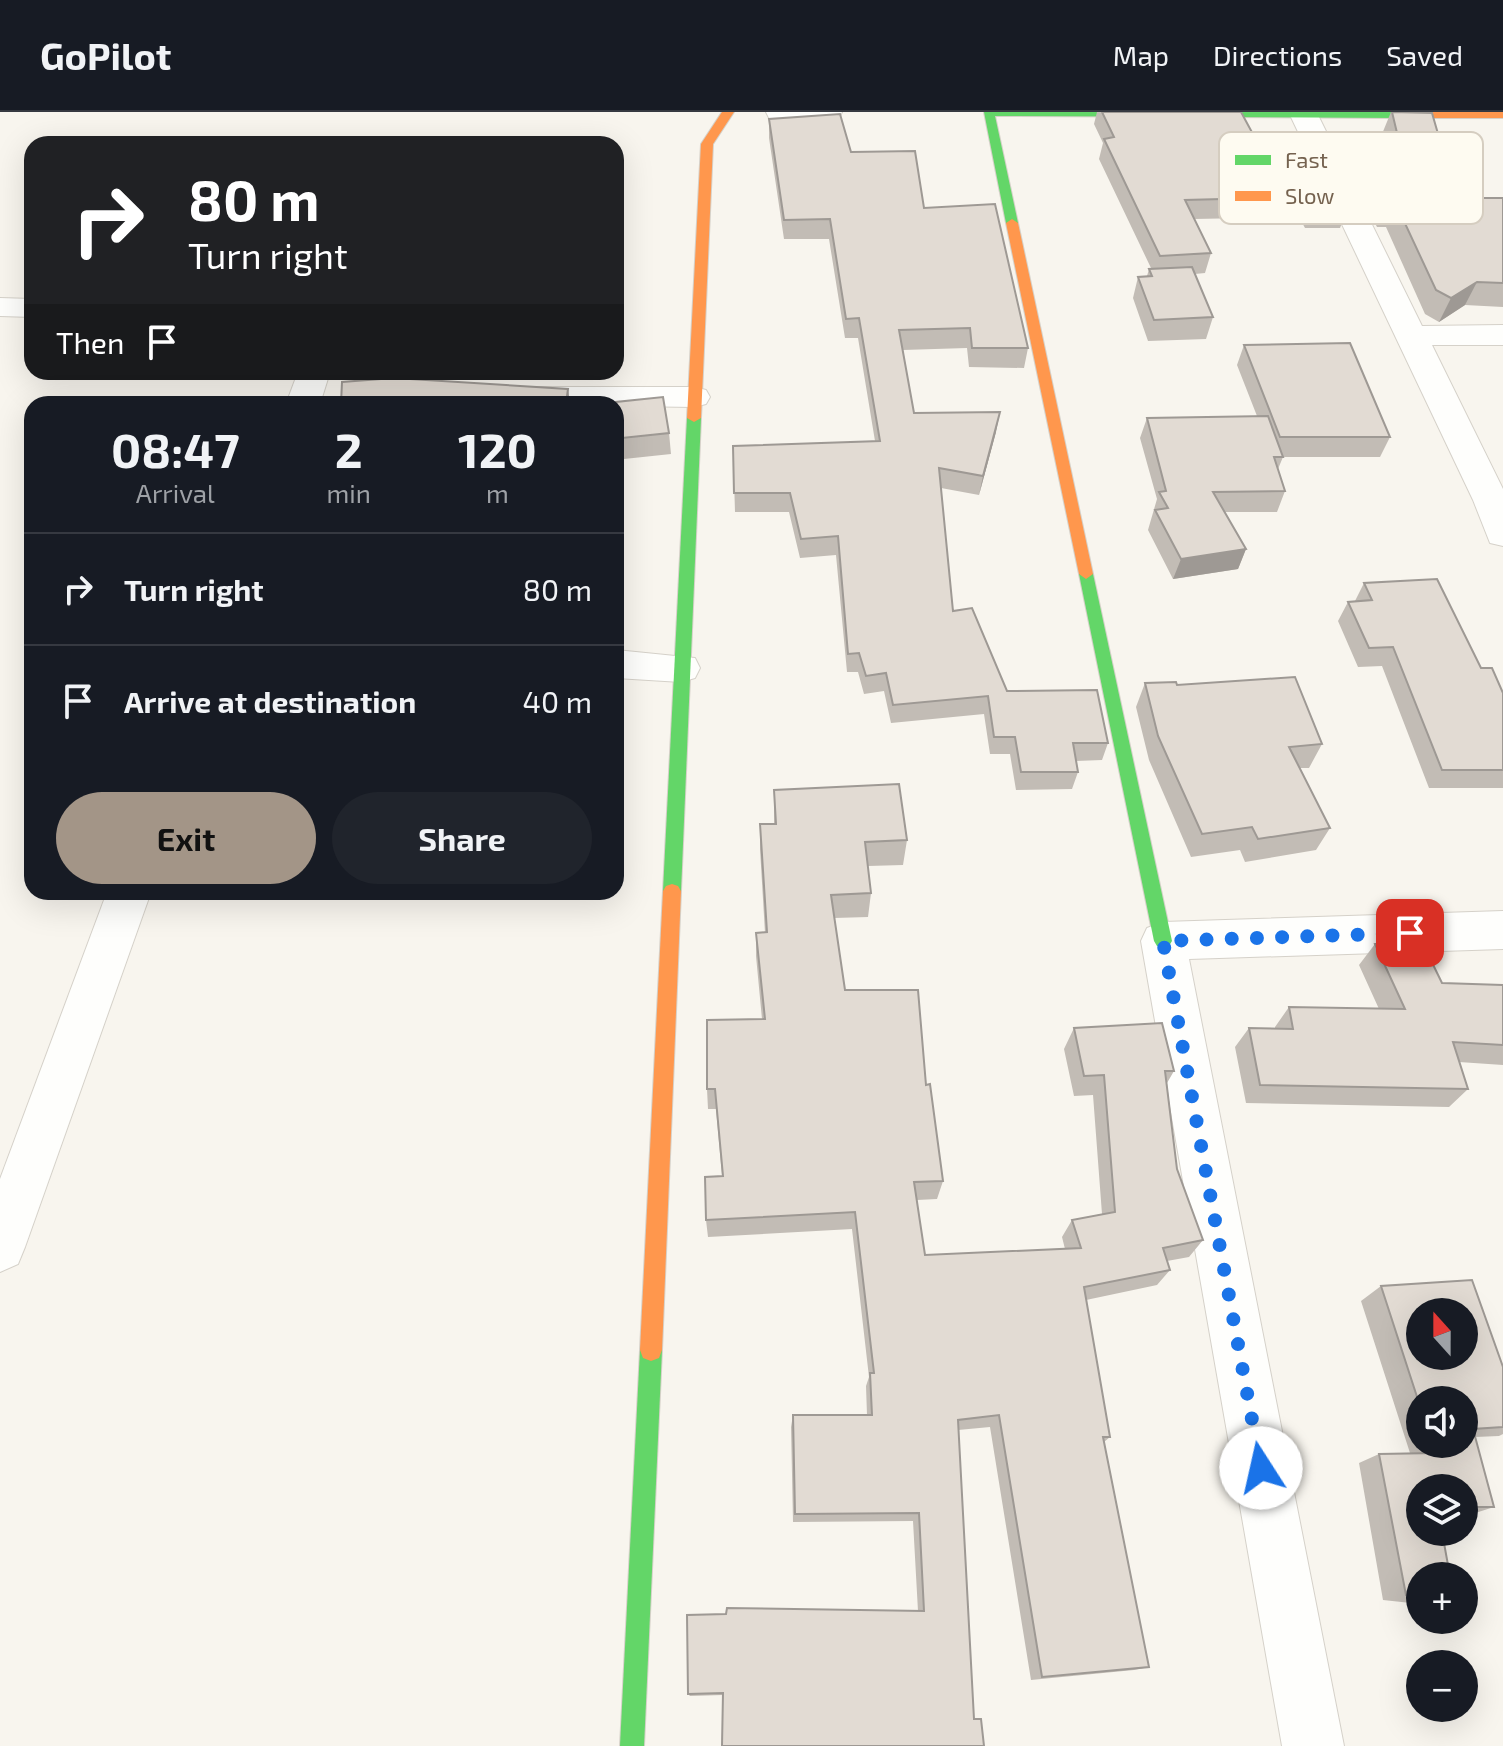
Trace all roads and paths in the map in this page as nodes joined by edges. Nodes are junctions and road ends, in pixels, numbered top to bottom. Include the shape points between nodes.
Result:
1 (728, 112) edge
2 (779, 112) edge
3 (829, 112) edge
4 (1304, 115) junction
5 (1503, 115) edge
6 (1312, 132) edge
7 (1356, 224) edge
8 (0, 307) edge
9 (24, 308) edge
10 (1503, 335) edge
11 (1410, 336) junction
12 (624, 397) edge
13 (694, 397) junction
14 (1497, 500) edge
15 (1503, 534) edge
16 (624, 664) edge
17 (681, 668) junction
18 (126, 900) edge
19 (1503, 930) edge
20 (1163, 941) junction
21 (0, 1247) edge
22 (632, 1746) edge
23 (1313, 1746) edge

1 - 13 street via 707,144
2 - 3 street
4 - 5 street
4 - 6 street
4 - 20 street via 989,113
7 - 11 street
8 - 9 street
10 - 11 street
11 - 14 street
12 - 13 street
13 - 17 street
14 - 15 street
16 - 17 street
17 - 22 street
18 - 21 street
19 - 20 street
20 - 23 street

